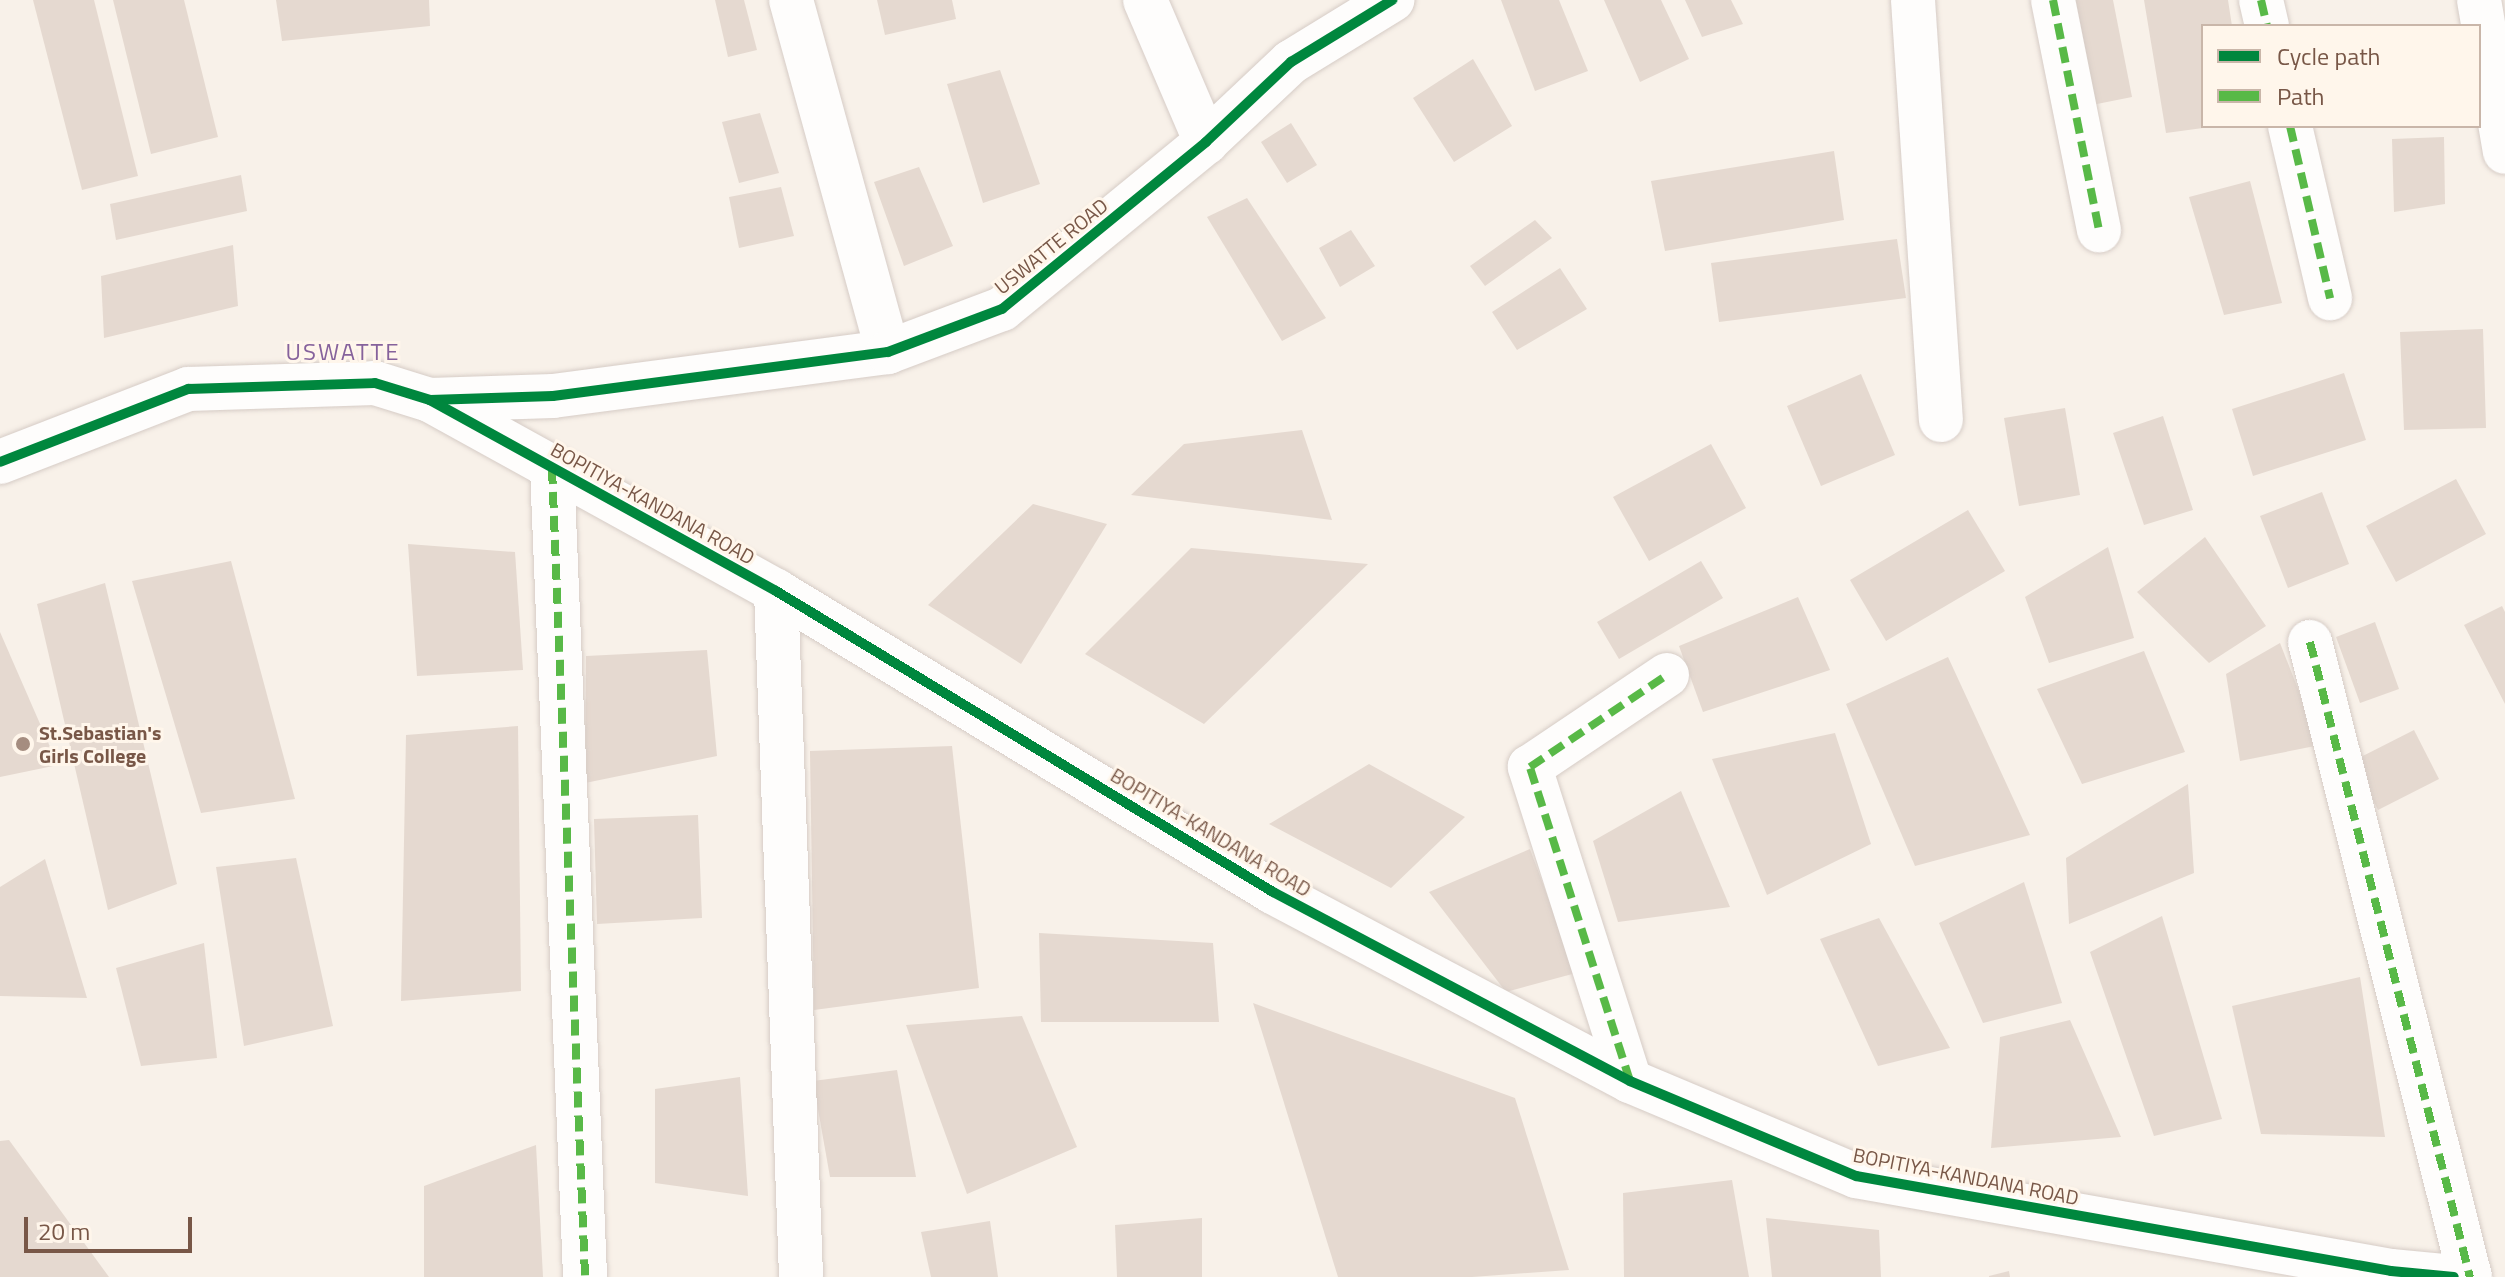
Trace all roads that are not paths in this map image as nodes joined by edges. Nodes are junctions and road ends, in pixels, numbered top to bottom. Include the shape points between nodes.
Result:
1 (791, 0) edge
2 (1145, 0) edge
3 (1392, 0) edge
4 (1913, 0) edge
5 (2053, 0) edge
6 (2261, 0) edge
7 (2479, 0) edge
8 (2267, 24) edge
9 (2290, 128) edge
10 (1206, 142) junction
11 (2505, 152) edge
12 (2099, 230) dead end
13 (2330, 298) dead end
14 (888, 352) junction
15 (430, 400) junction
16 (1941, 420) dead end
17 (0, 462) edge
18 (552, 468) junction
19 (776, 591) junction
20 (2310, 642) dead end
21 (1667, 675) dead end
22 (1630, 1081) junction
23 (2371, 1273) edge
24 (585, 1277) edge
25 (801, 1277) edge
26 (2454, 1277) edge
27 (2470, 1277) edge

1 - 14 street
2 - 10 street
3 - 10 street, USWATTE ROAD via 1291,62
4 - 16 street
5 - 12 street
6 - 8 street
7 - 11 street
9 - 13 street
10 - 14 street, USWATTE ROAD via 1002,309
14 - 15 street, USWATTE ROAD via 553,396
15 - 17 street, BOPITIYA-KANDANA ROAD via 375,383 188,389
15 - 18 street, BOPITIYA-KANDANA ROAD
18 - 19 street, BOPITIYA-KANDANA ROAD
18 - 24 street
19 - 22 street, BOPITIYA-KANDANA ROAD via 1273,892
19 - 25 street
20 - 27 street
21 - 22 street via 1530,767
22 - 23 street, BOPITIYA-KANDANA ROAD via 1856,1176
23 - 26 street, BOPITIYA-KANDANA ROAD

